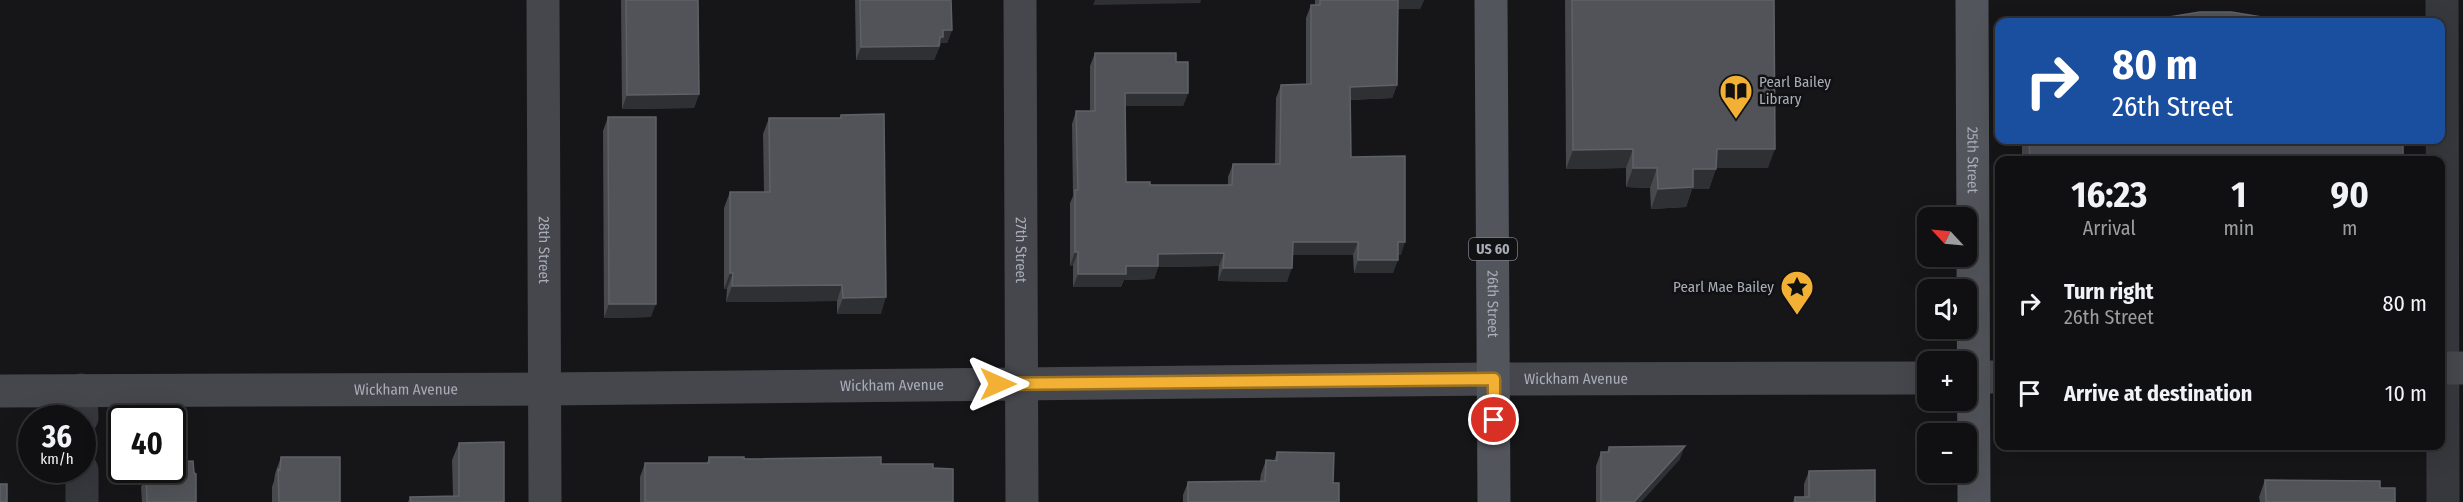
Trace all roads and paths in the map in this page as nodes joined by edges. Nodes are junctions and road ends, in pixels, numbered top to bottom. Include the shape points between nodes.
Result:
1 (543, 0) edge
2 (1020, 0) edge
3 (1491, 0) edge
4 (1972, 0) edge
5 (2442, 0) edge
6 (2442, 18) edge
7 (2445, 158) edge
8 (2449, 368) edge
9 (1980, 377) edge
10 (1917, 378) edge
11 (1494, 379) junction
12 (1022, 384) junction
13 (544, 389) junction
14 (0, 391) edge
15 (81, 404) edge
16 (82, 483) edge
17 (82, 502) edge
18 (545, 502) edge
19 (1022, 502) edge
20 (1494, 502) edge
21 (1974, 502) edge
22 (2443, 502) edge

1 - 13 street, 28th Street
2 - 12 street, 27th Street
3 - 11 main road, 26th Street / US 60
4 - 9 main road, 25th Street
5 - 6 street
7 - 8 street
8 - 22 street
9 - 21 main road, 25th Street
10 - 11 street, Wickham Avenue
11 - 12 street, Wickham Avenue
11 - 20 main road, 26th Street / US 60
12 - 13 street, Wickham Avenue
12 - 19 street, 27th Street
13 - 15 street, Wickham Avenue
13 - 18 street, 28th Street
14 - 15 street, Wickham Avenue
16 - 17 street

